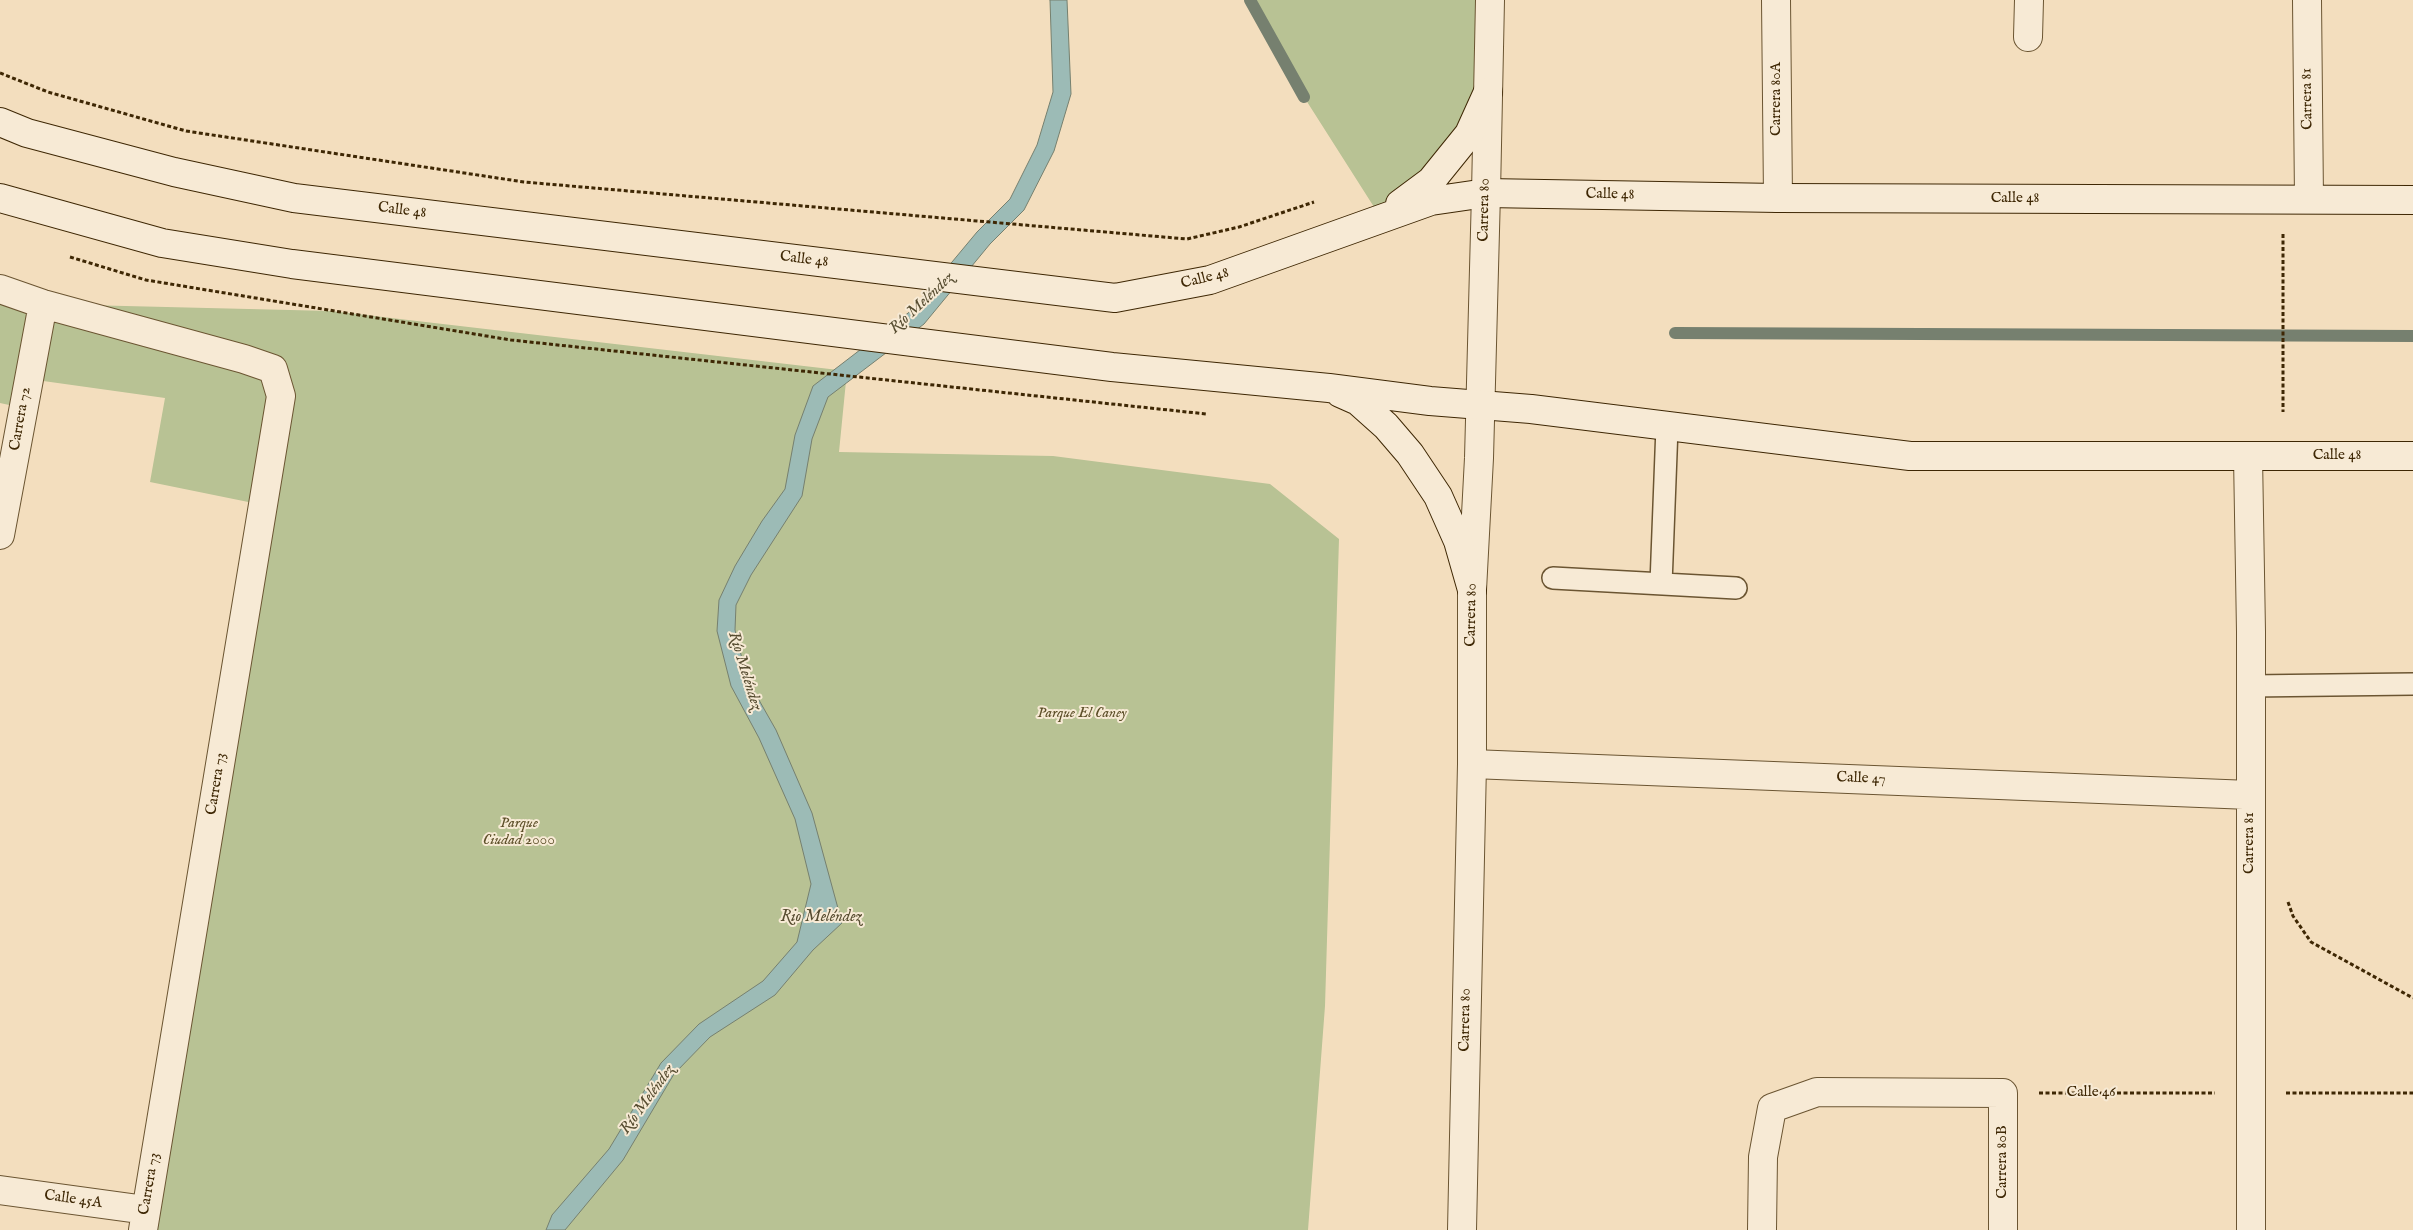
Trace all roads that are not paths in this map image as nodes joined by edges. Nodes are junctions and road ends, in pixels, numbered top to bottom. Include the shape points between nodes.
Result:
1 (1490, 0) edge
2 (1776, 0) edge
3 (2029, 0) edge
4 (2307, 0) edge
5 (2028, 36) dead end
6 (1488, 92) junction
7 (0, 122) edge
8 (1486, 193) junction
9 (0, 198) edge
10 (1778, 198) junction
11 (2309, 199) junction
12 (2413, 200) edge
13 (1381, 218) junction
14 (0, 288) edge
15 (43, 304) junction
16 (1329, 388) junction
17 (1480, 406) junction
18 (1667, 426) junction
19 (2248, 456) junction
20 (2413, 456) edge
21 (0, 534) edge
22 (1553, 578) dead end
23 (1661, 584) junction
24 (1736, 588) dead end
25 (1472, 590) junction
26 (2413, 684) edge
27 (2250, 686) junction
28 (1472, 764) junction
29 (2250, 795) junction
30 (0, 1190) edge
31 (144, 1220) edge
32 (1462, 1230) edge
33 (1762, 1230) edge
34 (2003, 1230) edge
35 (2251, 1230) edge

1 - 6 main road, Carrera 80
2 - 10 main road, Carrera 80A
3 - 5 main road
4 - 11 main road, Carrera 81
6 - 8 main road, Carrera 80
6 - 13 main road via 1469,134 1431,181
7 - 13 main road, Calle 48 via 27,133 174,172 294,198 1115,298 1210,280
8 - 10 main road, Calle 48
8 - 13 main road, Calle 48 via 1431,201
8 - 17 main road, Carrera 80
9 - 16 main road, Calle 48 via 162,243 292,264 1112,367
10 - 11 main road, Calle 48
11 - 12 main road, Calle 48
14 - 15 main road
15 - 21 main road, Carrera 72
15 - 31 main road, Carrera 73 via 273,369 281,396
16 - 17 main road, Calle 48
16 - 25 main road via 1358,401 1410,454 1442,505 1458,541
17 - 18 main road, Calle 48 via 1532,409
17 - 25 main road, Carrera 80
18 - 19 main road, Calle 48 via 1910,456
18 - 23 lane
19 - 20 main road, Calle 48
19 - 27 main road, Carrera 81
22 - 23 lane
23 - 24 lane
25 - 28 main road, Carrera 80
26 - 27 lane
27 - 29 main road, Carrera 81
28 - 29 main road, Calle 47
28 - 32 main road, Carrera 80
29 - 35 main road, Carrera 81
30 - 31 main road, Calle 45A
33 - 34 main road, Carrera 80B via 1763,1157 1772,1108 1817,1092 2003,1093

